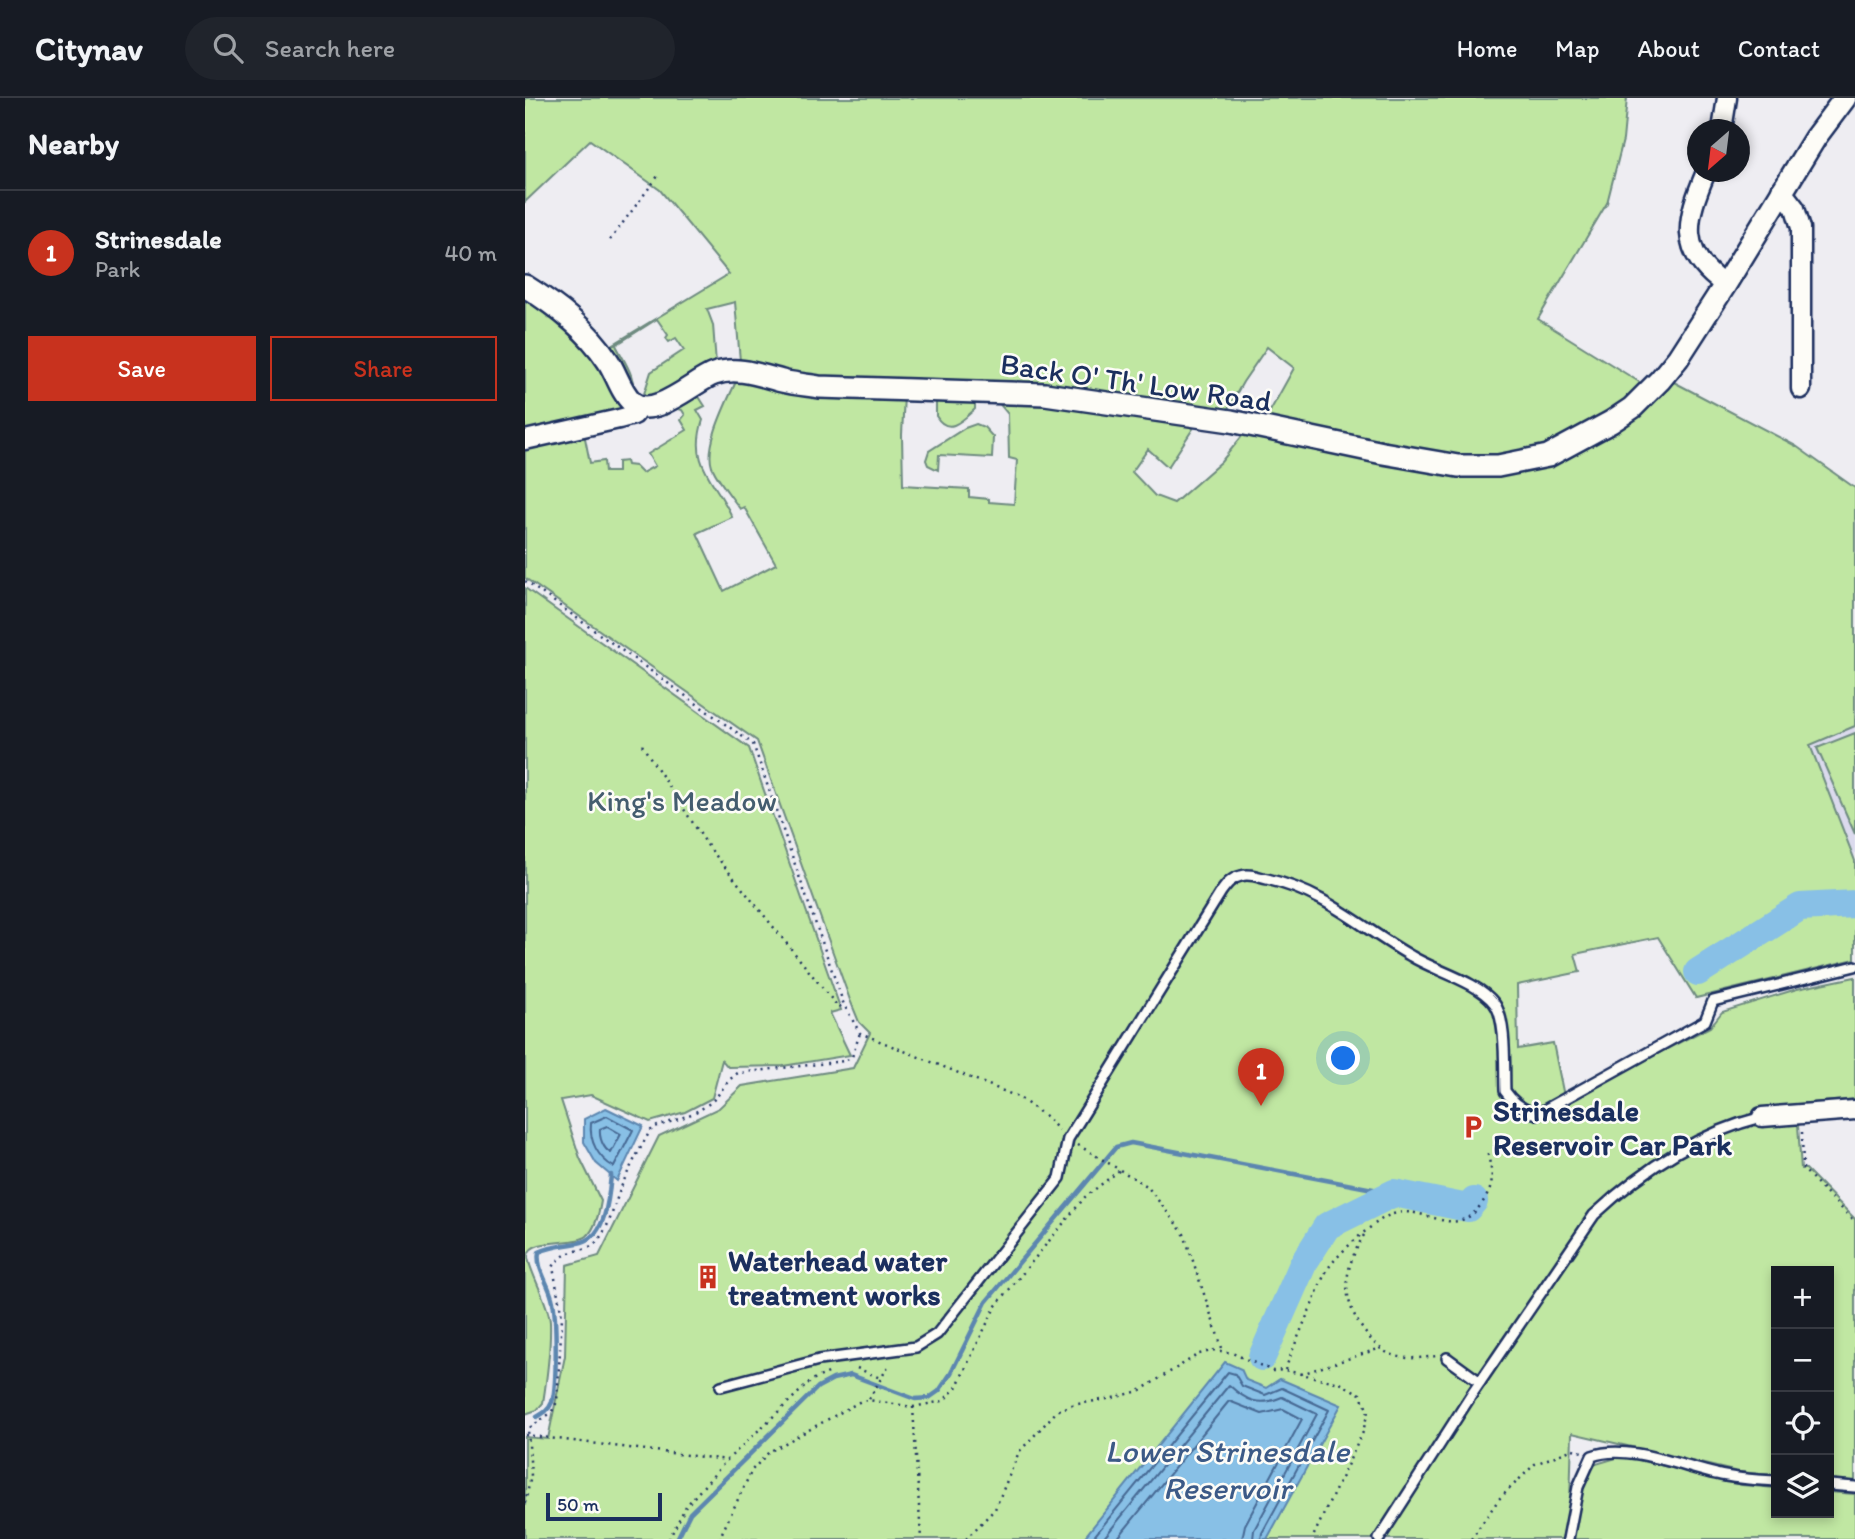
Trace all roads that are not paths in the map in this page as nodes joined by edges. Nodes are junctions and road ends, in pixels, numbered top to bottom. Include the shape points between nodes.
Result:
1 (1727, 98) edge
2 (1845, 98) edge
3 (1724, 119) edge
4 (1702, 182) edge
5 (1781, 190) junction
6 (1725, 285) junction
7 (525, 286) edge
8 (1801, 389) dead end
9 (640, 407) junction
10 (525, 440) edge
11 (1855, 966) edge
12 (1855, 1110) edge
13 (1762, 1116) joint
14 (1447, 1358) road end
15 (1480, 1382) junction
16 (721, 1386) dead end
17 (1771, 1481) edge
18 (1834, 1485) edge
19 (1855, 1487) edge
20 (1378, 1539) edge
21 (1568, 1539) edge

1 - 3 street
2 - 5 street, Back O' Th' Low Road
4 - 6 street via 1688,227 1692,250
5 - 6 street, Back O' Th' Low Road
5 - 8 street via 1795,208 1801,228
6 - 9 street, Back O' Th' Low Road via 1678,358 1632,408 1548,456 1498,466 1458,466 1231,421 1045,394 819,387 752,372 713,375 664,403
7 - 9 street via 581,328 608,361 632,403
9 - 10 street via 634,415
11 - 16 lane via 1713,1001 1705,1021 1537,1114 1511,1101 1505,1091 1501,1020 1486,995 1414,958 1316,895 1243,875 1221,892 1068,1139 1061,1178 937,1334 916,1347 819,1360
12 - 13 street
13 - 15 lane via 1695,1141 1618,1192 1594,1215
14 - 15 lane
15 - 20 lane
17 - 21 lane via 1717,1475 1628,1452 1605,1451 1592,1456 1578,1487
18 - 19 lane

